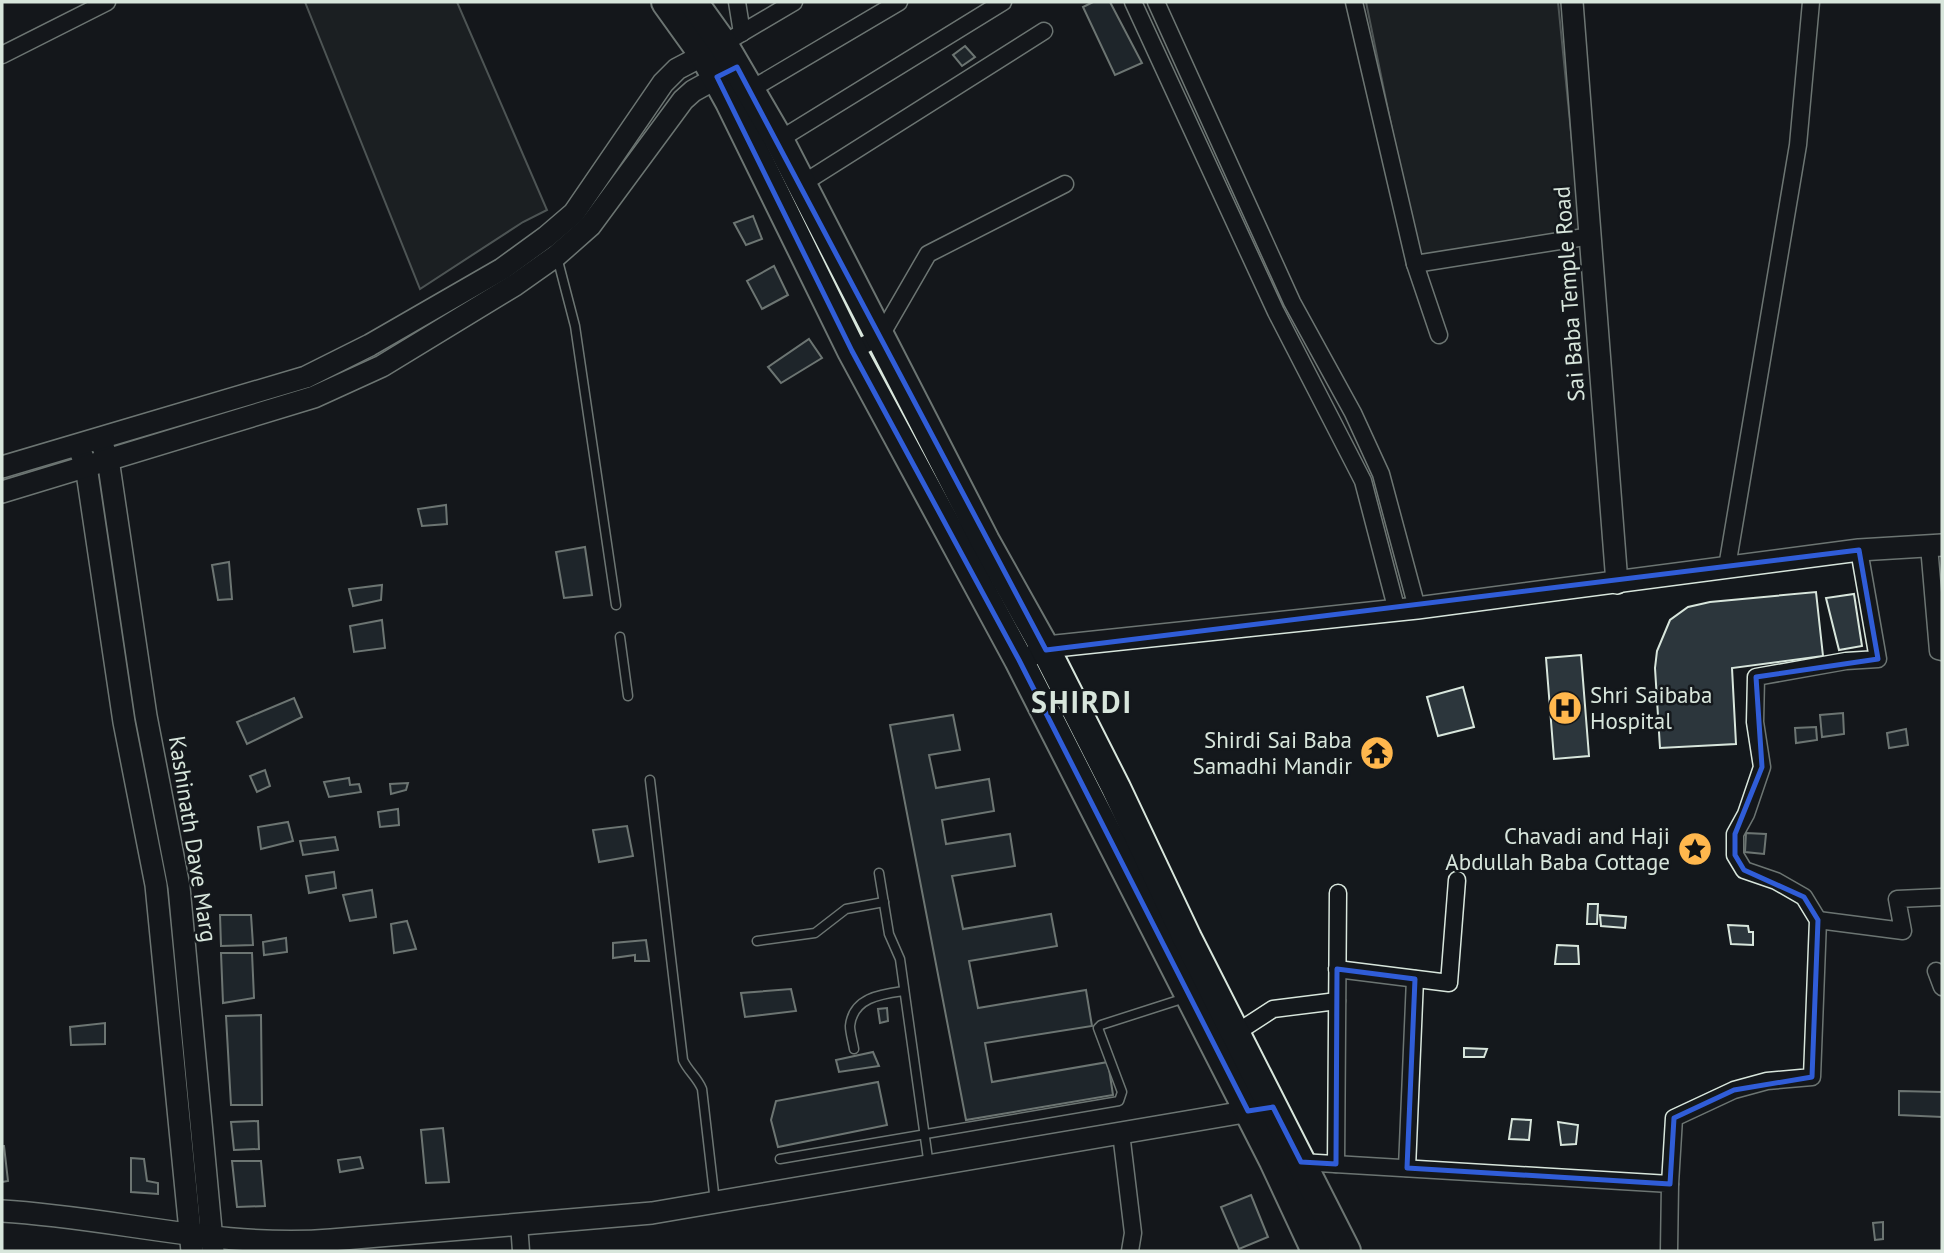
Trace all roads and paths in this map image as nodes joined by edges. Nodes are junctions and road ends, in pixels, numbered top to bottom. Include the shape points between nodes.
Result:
1 (107, 2) edge
2 (666, 2) edge
3 (694, 2) edge
4 (737, 2) edge
5 (794, 2) edge
6 (899, 2) edge
7 (1003, 2) edge
8 (1133, 2) edge
9 (1156, 2) edge
10 (1354, 2) edge
11 (1572, 2) edge
12 (1811, 2) edge
13 (85, 7) edge
14 (1044, 31) dead end
15 (2, 55) edge
16 (729, 61) junction
17 (779, 140) junction
18 (802, 184) junction
19 (1065, 184) dead end
20 (1591, 236) junction
21 (551, 246) junction
22 (1415, 264) junction
23 (1439, 335) dead end
24 (880, 337) junction
25 (852, 351) junction
26 (100, 438) junction
27 (78, 445) junction
28 (108, 459) junction
29 (86, 466) junction
30 (2, 467) edge
31 (2, 492) edge
32 (1936, 545) edge
33 (1859, 550) junction
34 (1727, 567) junction
35 (1617, 583) junction
36 (615, 605) dead end
37 (1407, 609) junction
38 (620, 637) dead end
39 (1046, 650) junction
40 (1942, 652) edge
41 (1019, 660) junction
42 (628, 696) dead end
43 (650, 780) dead end
44 (879, 873) dead end
45 (1457, 880) dead end
46 (1338, 893) dead end
47 (1942, 897) edge
48 (884, 902) junction
49 (1818, 920) junction
50 (757, 941) dead end
51 (1337, 969) junction
52 (1936, 971) dead end
53 (1415, 979) junction
54 (1942, 988) edge
55 (904, 991) junction
56 (1191, 996) junction
57 (1337, 1001) junction
58 (1236, 1033) junction
59 (854, 1049) dead end
60 (1260, 1109) junction
61 (1121, 1133) junction
62 (925, 1134) junction
63 (780, 1159) dead end
64 (1301, 1162) junction
65 (1336, 1164) junction
66 (929, 1166) junction
67 (1407, 1168) junction
68 (1670, 1184) junction
69 (715, 1202) junction
70 (2, 1211) edge
71 (519, 1224) junction
72 (202, 1243) edge
73 (331, 1246) edge
74 (521, 1251) edge
75 (1130, 1251) edge
76 (1316, 1251) edge
77 (1346, 1251) edge
78 (1669, 1251) edge

1 - 13 street
2 - 16 highway
3 - 16 highway
4 - 16 street
5 - 16 street
6 - 16 street
7 - 17 street
8 - 37 street via 1276,312 1363,481
9 - 37 street via 1292,302 1381,474
10 - 22 street
11 - 20 street, Sai Baba Temple Road
12 - 34 street via 1798,145
13 - 15 street
14 - 18 street
16 - 17 highway
16 - 21 street via 683,100 590,226
16 - 25 highway via 779,198
17 - 18 highway
18 - 24 highway
19 - 24 street via 928,254
20 - 22 street
20 - 35 street, Sai Baba Temple Road
21 - 26 street via 306,377
21 - 28 street via 515,285 382,366 314,397
21 - 36 lane via 575,326
22 - 23 street
24 - 25 street
24 - 39 highway
25 - 41 highway
26 - 27 street
26 - 28 street, Kashinath Dave Marg
27 - 29 street, Kashinath Dave Marg
27 - 30 street
28 - 29 street
28 - 72 street, Kashinath Dave Marg via 146,716 179,887
29 - 31 street
29 - 72 street, Kashinath Dave Marg via 124,722 156,886
32 - 33 street
32 - 40 street via 1938,651
33 - 34 street
33 - 49 street via 1878,659 1756,677 1755,722 1762,767 1735,834 1735,855 1744,870 1804,897
34 - 35 street
35 - 37 street
37 - 39 street
38 - 42 lane
39 - 41 street
39 - 58 highway
41 - 56 highway
43 - 69 lane via 683,1060 702,1088
44 - 48 lane
45 - 53 street via 1449,983
46 - 51 street
47 - 49 street via 1897,899 1903,931
48 - 50 lane via 846,909 815,933
48 - 55 lane
49 - 68 street via 1812,1077 1734,1090 1674,1118
51 - 53 street
51 - 57 street
52 - 54 street
53 - 67 street
55 - 59 lane via 878,994 859,1007 850,1026
55 - 62 lane
56 - 60 highway
56 - 62 lane via 1098,1028 1122,1092 1119,1101
57 - 58 street via 1273,1009
57 - 65 street
58 - 60 highway
60 - 61 street
60 - 64 highway
60 - 76 highway
61 - 66 street
61 - 75 street via 1133,1233
62 - 63 lane
62 - 66 lane
64 - 65 street
64 - 77 highway
65 - 67 street
66 - 69 street
67 - 68 street
68 - 78 street
69 - 71 street via 652,1213
70 - 72 street via 50,1213
71 - 73 street
71 - 74 street
72 - 73 street

